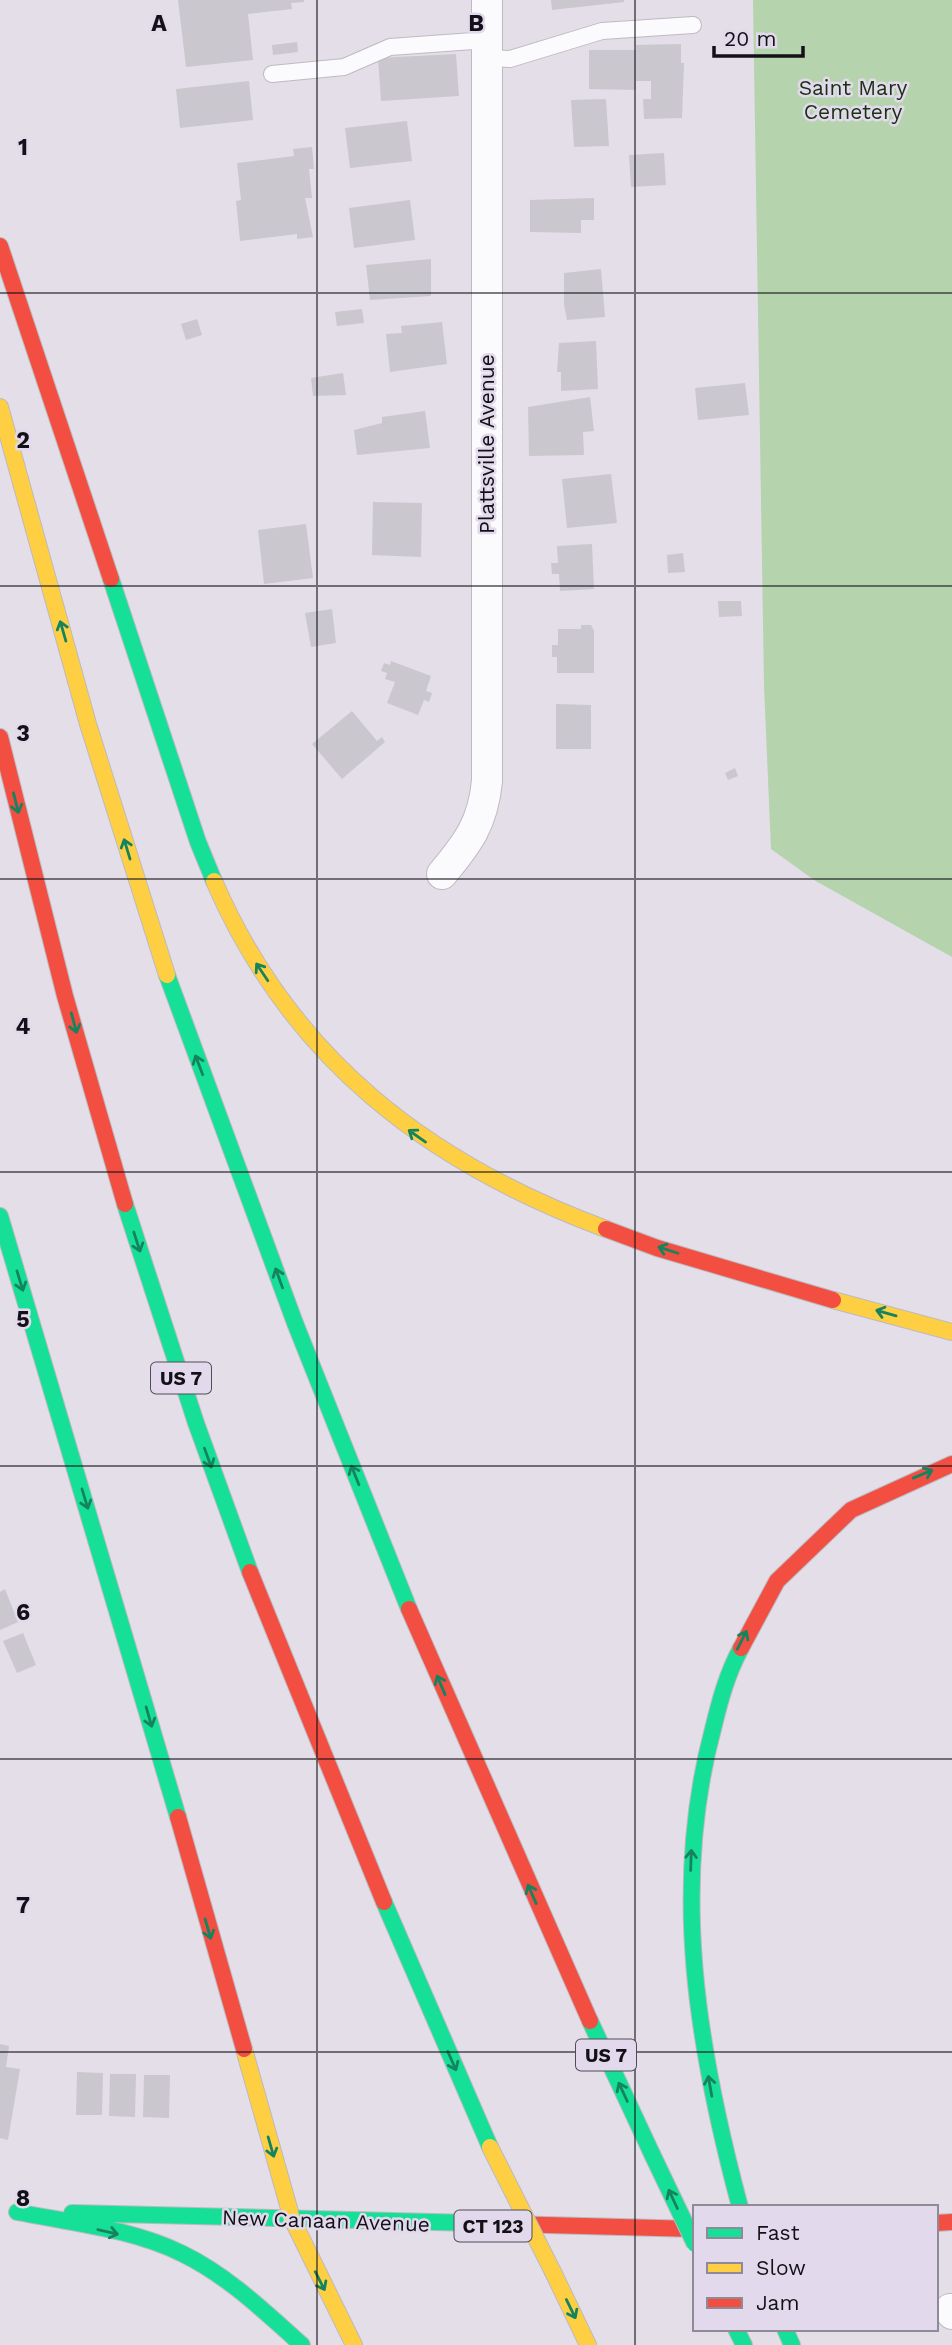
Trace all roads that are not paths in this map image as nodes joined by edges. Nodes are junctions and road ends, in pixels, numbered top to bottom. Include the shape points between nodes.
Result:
1 (487, 0) edge
2 (693, 25) dead end
3 (487, 49) junction
4 (272, 74) dead end
5 (0, 246) edge
6 (0, 407) edge
7 (0, 737) edge
8 (442, 874) dead end
9 (0, 1216) edge
10 (952, 1332) edge
11 (952, 1464) edge
12 (739, 2205) edge
13 (0, 2211) edge
14 (17, 2211) junction
15 (292, 2219) junction
16 (693, 2229) edge
17 (693, 2240) edge
18 (302, 2345) edge
19 (354, 2345) edge
20 (588, 2345) edge

1 - 3 street, Plattsville Avenue
2 - 3 lane via 602,31 510,59
3 - 4 lane via 390,47 344,67
3 - 8 street, Plattsville Avenue via 487,781 479,821
10 -> 5 main road via 677,1254 529,1200 444,1155 407,1129 306,1031 256,963 216,888 198,842
17 -> 6 main road, US 7, bridge via 488,1797 302,1342 187,1034 135,875
7 -> 20 main road, US 7, bridge via 101,1122 232,1525 356,1837 490,2147
9 -> 15 main road via 120,1615
12 -> 11 main road via 725,2153 697,2000 691,1898 698,1793 722,1690 756,1611 813,1542 890,1488
13 - 14 main road, New Canaan Avenue / CT 123
14 - 15 main road, New Canaan Avenue / CT 123
14 -> 18 main road via 141,2239 181,2253
15 - 16 main road, New Canaan Avenue / CT 123
15 -> 19 main road

